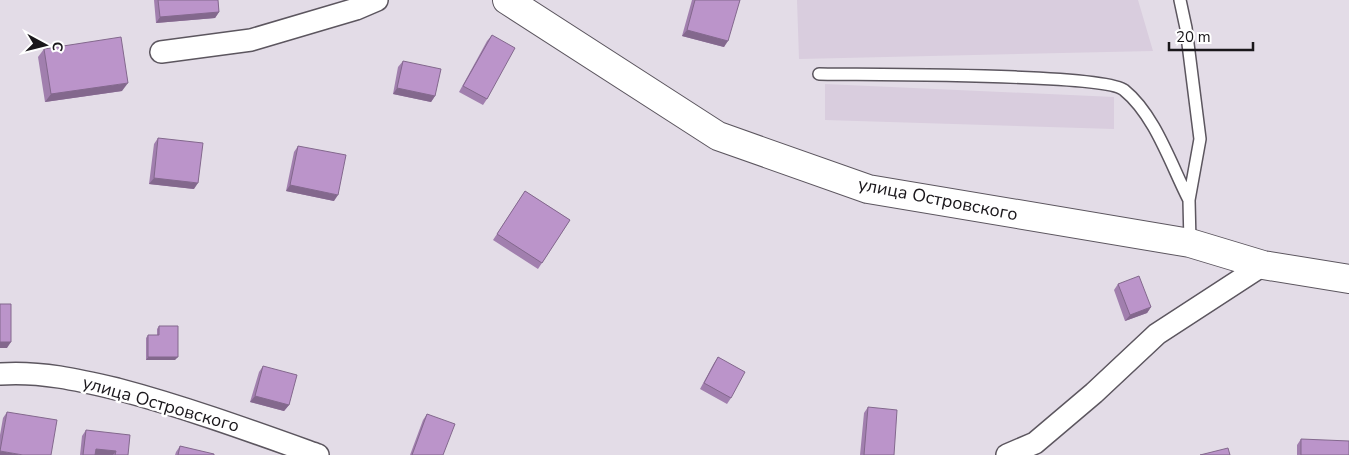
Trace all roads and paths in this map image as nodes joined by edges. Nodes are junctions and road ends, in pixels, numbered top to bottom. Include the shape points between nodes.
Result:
1 (378, 0) edge
2 (508, 0) edge
3 (1180, 0) edge
4 (161, 52) dead end
5 (819, 74) dead end
6 (1188, 200) junction
7 (1190, 242) junction
8 (1263, 264) junction
9 (1349, 279) edge
10 (0, 374) edge
11 (318, 455) edge
12 (1007, 455) edge

1 - 4 street via 251,40
2 - 7 main road, улица Островского via 718,136 868,189
3 - 6 lane via 1200,139
5 - 6 lane via 1076,80 1123,88 1145,112
6 - 7 lane
7 - 8 main road, улица Островского
8 - 9 main road, улица Островского
8 - 12 street via 1157,334 1036,443
10 - 11 street, улица Островского via 20,372 78,380 161,400

